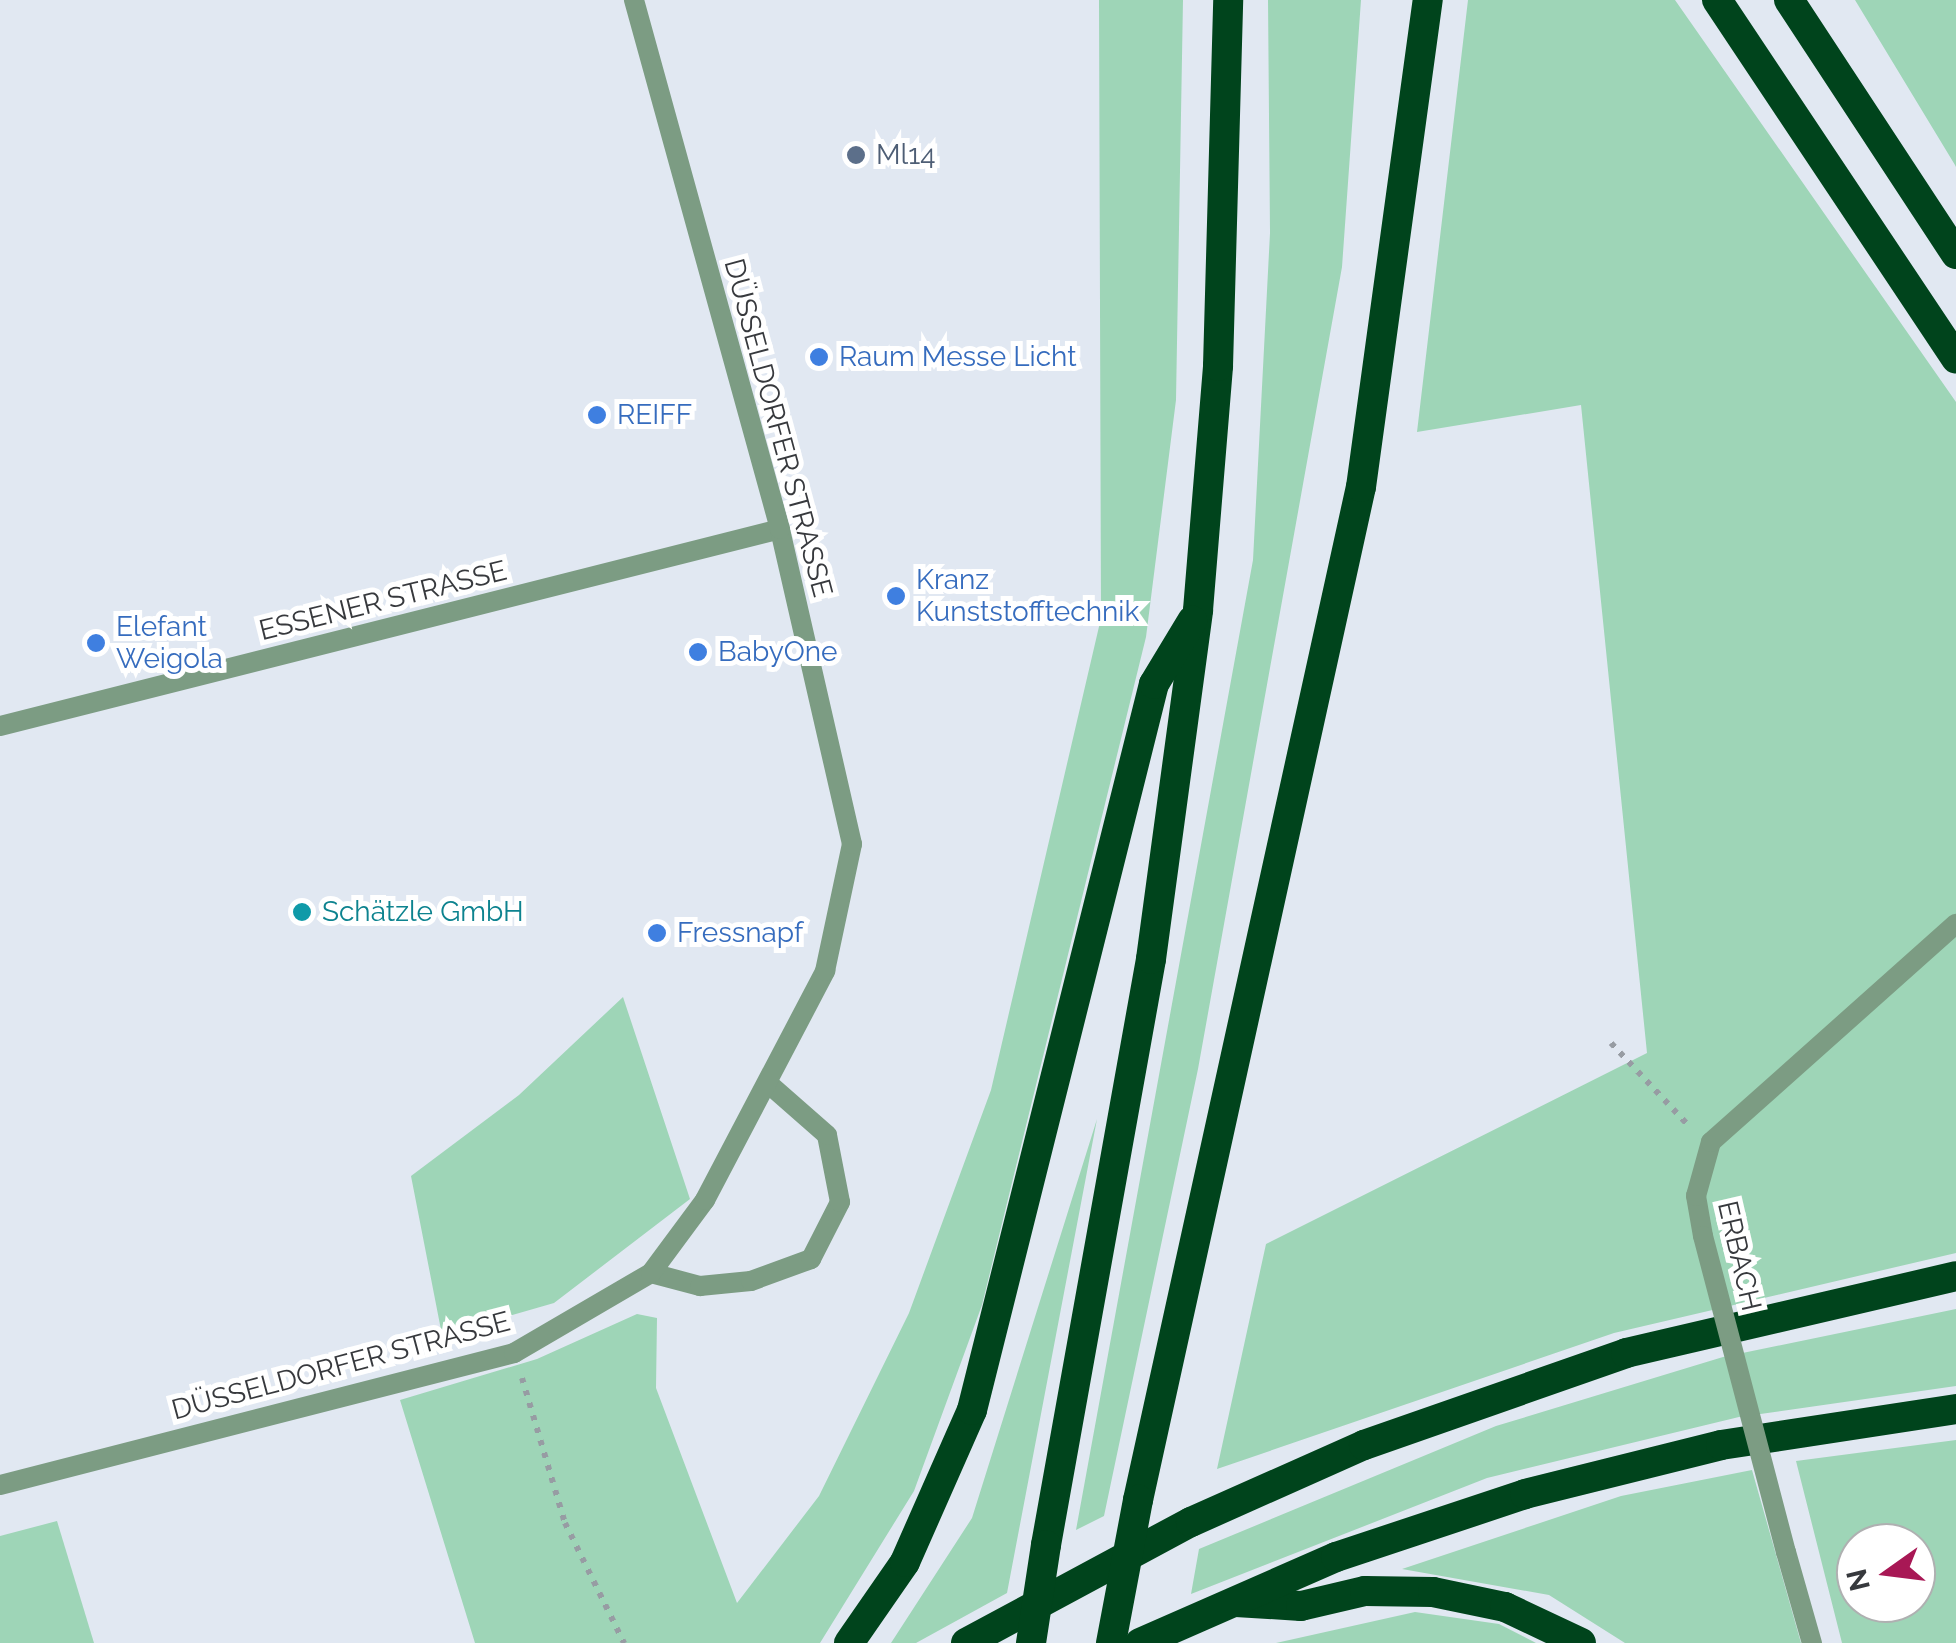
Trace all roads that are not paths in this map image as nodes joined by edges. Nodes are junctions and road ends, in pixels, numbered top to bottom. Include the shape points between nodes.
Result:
1 (634, 0) edge
2 (1228, 0) edge
3 (1428, 0) edge
4 (1718, 0) edge
5 (1790, 0) edge
6 (1956, 254) edge
7 (1956, 359) edge
8 (780, 529) junction
9 (1198, 610) junction
10 (0, 726) edge
11 (1956, 924) edge
12 (769, 1084) junction
13 (651, 1274) junction
14 (1956, 1276) edge
15 (1956, 1409) edge
16 (0, 1484) edge
17 (1230, 1601) junction
18 (849, 1643) edge
19 (966, 1643) edge
20 (1031, 1643) edge
21 (1111, 1643) edge
22 (1140, 1643) edge
23 (1581, 1643) edge
24 (1812, 1643) edge

1 - 8 street, DÜSSELDORFER STRASSE
2 - 9 highway via 1219,346
3 - 21 highway, bridge via 1361,487
4 - 7 highway
5 - 6 highway
8 - 10 street, ESSENER STRASSE
8 - 12 street, DÜSSELDORFER STRASSE via 852,844 824,971
9 - 18 highway via 1154,684 972,1410 906,1562
9 - 20 highway, bridge via 1152,960
11 - 24 street, ERBACH, bridge via 1711,1142 1696,1196
12 - 13 street, DÜSSELDORFER STRASSE
12 - 13 street via 828,1135 840,1202 811,1259 751,1281 700,1286
13 - 16 street, DÜSSELDORFER STRASSE via 514,1353
14 - 19 highway via 1626,1353 1364,1445 1191,1522
15 - 17 highway via 1622,1468 1429,1524
17 - 22 highway
17 - 23 highway via 1301,1606 1365,1592 1433,1592 1505,1607

